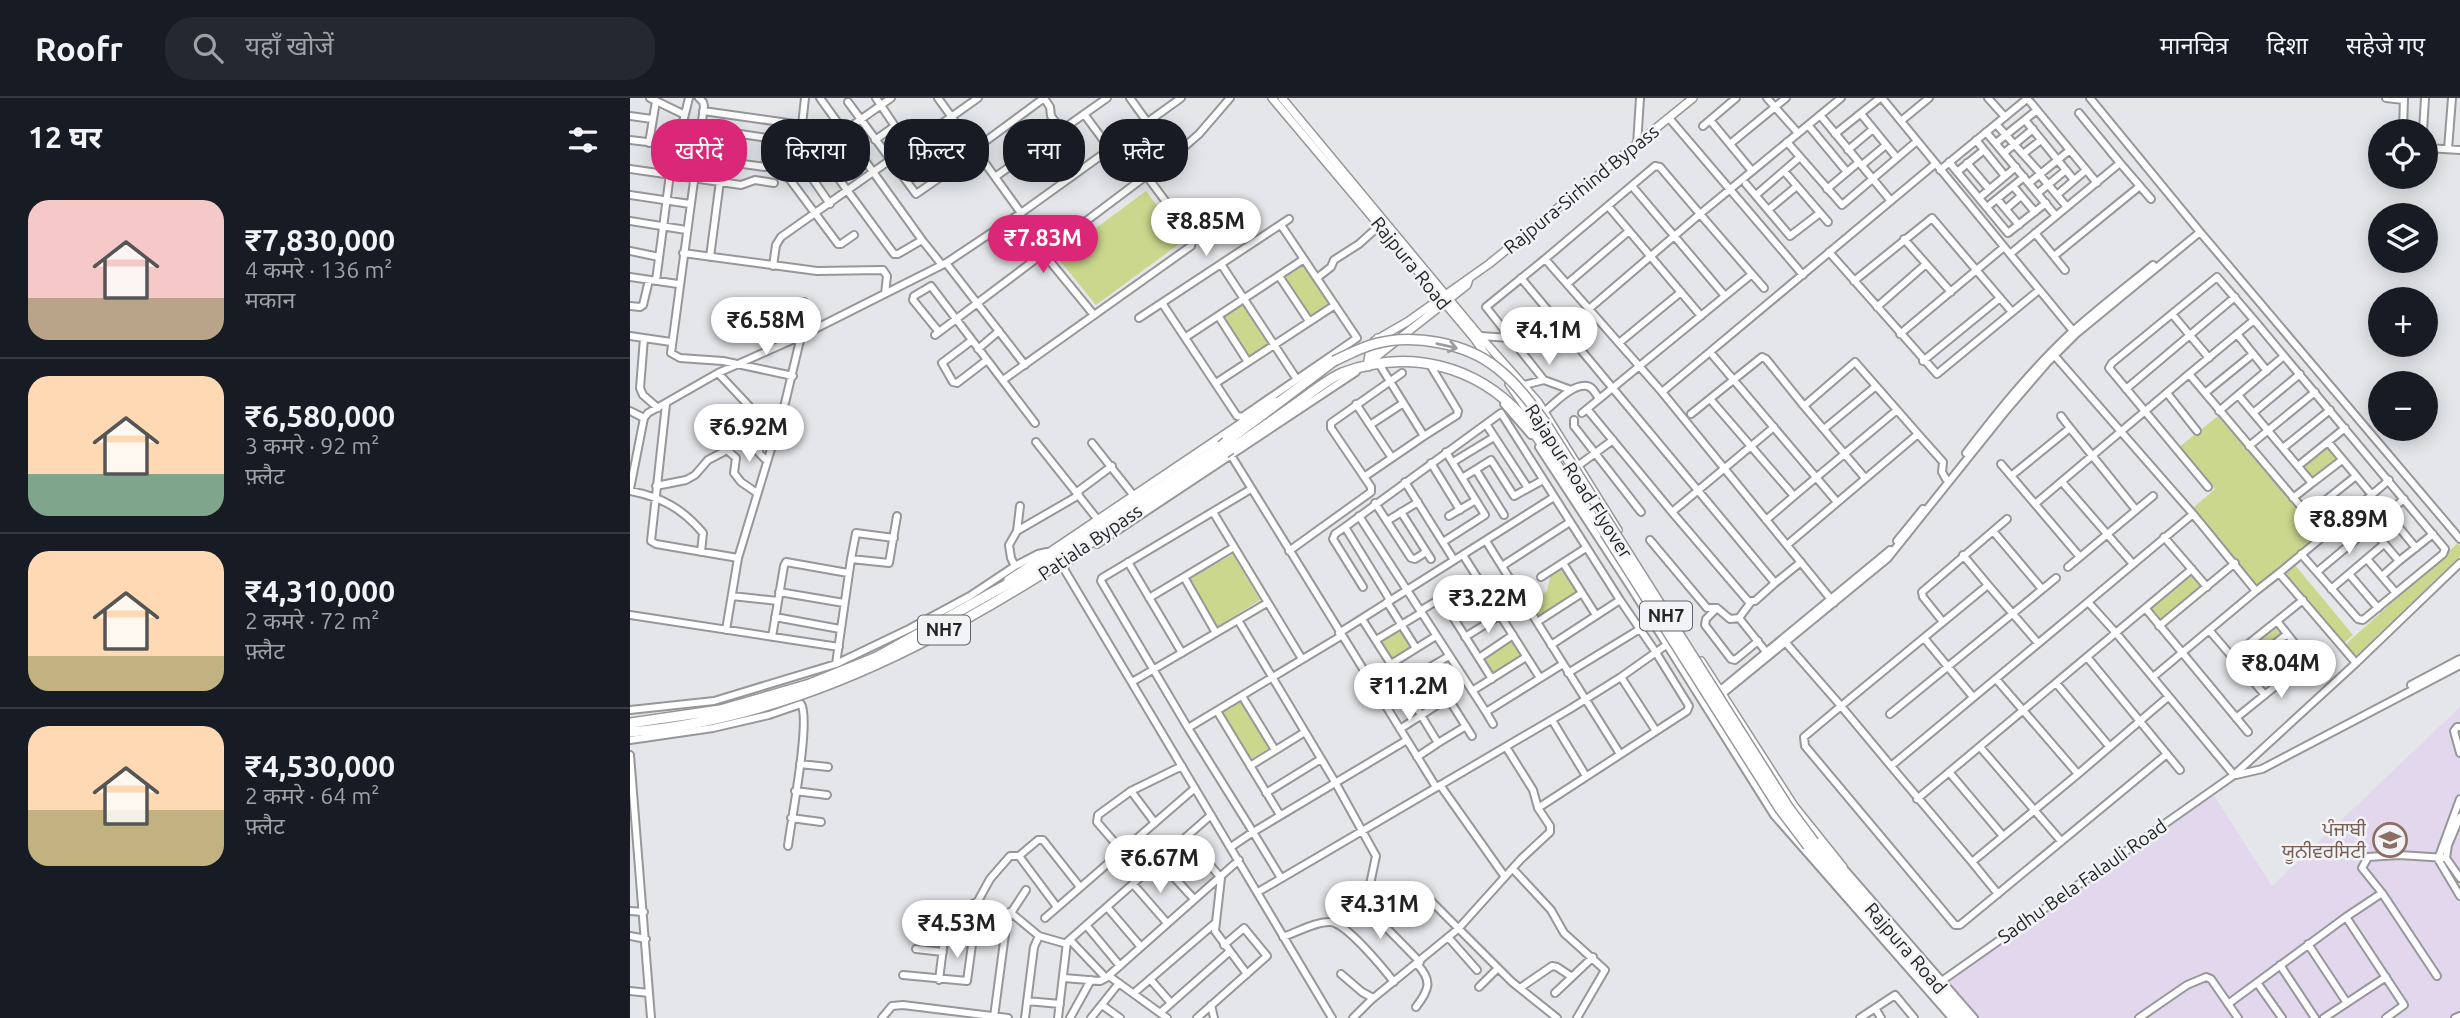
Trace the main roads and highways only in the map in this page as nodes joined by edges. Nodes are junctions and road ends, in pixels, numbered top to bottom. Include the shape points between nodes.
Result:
1 (1272, 98) edge
2 (1282, 98) edge
3 (1693, 98) edge
4 (1463, 284) junction
5 (1429, 285) junction
6 (1444, 296) junction
7 (1423, 310) junction
8 (1460, 311) junction
9 (1378, 339) junction
10 (1374, 366) junction
11 (1523, 417) joint
12 (1537, 437) junction
13 (1225, 447) junction
14 (1605, 533) joint
15 (989, 596) junction
16 (630, 723) edge
17 (630, 732) edge
18 (1811, 844) junction
19 (1845, 874) junction
20 (1936, 984) junction
21 (1958, 1018) edge
22 (1966, 1018) edge

1 - 5 main road, Rajpura Road
2 - 6 main road, Rajpura Road
3 - 4 main road, Rajpura-Sirhind Bypass
4 - 6 main road
4 - 6 main road, Rajpura-Sirhind Bypass
4 - 8 main road
5 - 6 main road, Rajpura Road
5 - 7 main road
6 - 7 main road
6 - 8 main road, Rajpura Road
6 - 10 main road via 1376,357
6 - 12 main road, Rajpura Road via 1514,390
7 - 9 main road
8 - 19 main road, Rajpura Road via 1545,411 1720,693
9 - 10 highway via 1370,355
9 - 13 main road via 1331,361
10 - 11 highway, Patiala Bypass / NH7 via 1411,362 1458,370 1496,391
10 - 13 highway, Patiala Bypass / NH7 via 1340,374
11 - 12 highway, Rajpura Road / NH7
12 - 14 highway, Rajpura Road / NH7
13 - 15 highway, Rajapur Road Flyover / NH7
13 - 15 main road via 1135,496 1047,552
13 - 17 highway, Patiala Bypass / NH7 via 1044,573 855,675 766,706
13 -> 18 highway, Rajapur Road Flyover / NH7, bridge via 1334,361 1375,344 1424,341 1459,349 1495,366 1544,421
14 - 18 highway, Rajapur Road Flyover / NH7, bridge via 1780,809
15 - 16 highway, NH7 via 877,657 810,684 720,710
18 - 19 highway, Rajapur Road Flyover / NH7
18 - 20 highway, Rajapur Road Flyover / NH7
19 - 20 highway, Rajpura Road / NH7
20 - 21 highway, Rajpura Road / NH7
20 - 22 highway, Rajpura Road / NH7

